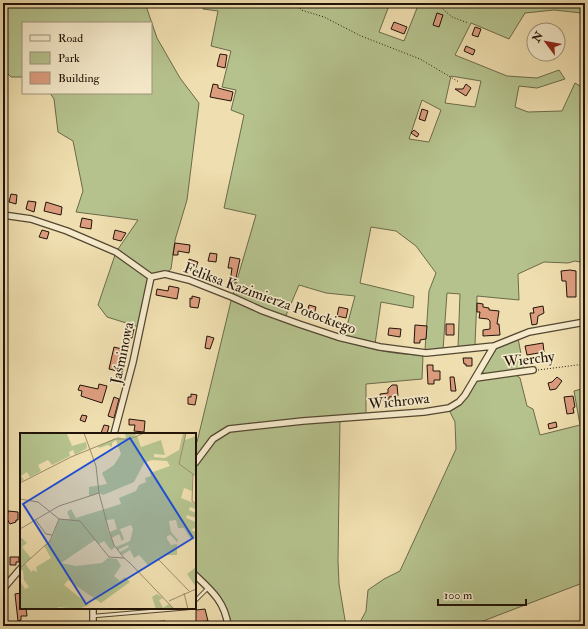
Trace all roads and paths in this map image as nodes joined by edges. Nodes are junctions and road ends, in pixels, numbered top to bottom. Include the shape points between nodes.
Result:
1 (5, 3) edge
2 (297, 3) edge
3 (436, 3) edge
4 (3, 9) edge
5 (468, 23) dead end
6 (459, 82) dead end
7 (3, 214) edge
8 (151, 277) junction
9 (585, 322) edge
10 (494, 346) junction
11 (585, 364) edge
12 (533, 370) joint
13 (476, 378) junction
14 (114, 433) edge
15 (196, 462) edge
16 (20, 569) edge
17 (196, 576) edge
18 (208, 588) junction
19 (3, 589) edge
20 (196, 600) edge
21 (93, 609) edge
22 (176, 609) edge
23 (93, 616) junction
24 (93, 626) edge
25 (228, 626) edge

1 - 4 street
2 - 6 path via 301,10 324,17 361,36 420,59
3 - 5 path via 452,17
7 - 8 street via 32,219 67,231 116,252
8 - 10 street, Feliksa Kazimierza Potockiego via 165,274 189,280 263,311 338,337 380,348 426,353
8 - 14 street, Jaśminowa
9 - 10 street via 529,332
10 - 13 street, Wichrowa
11 - 12 path, Wierchy
12 - 13 street, Wierchy
13 - 15 street, Wichrowa via 459,402 449,408 229,429 213,439
16 - 19 street
17 - 18 street
18 - 20 lane
18 - 25 street via 220,601
21 - 23 street
22 - 23 lane
23 - 24 street

